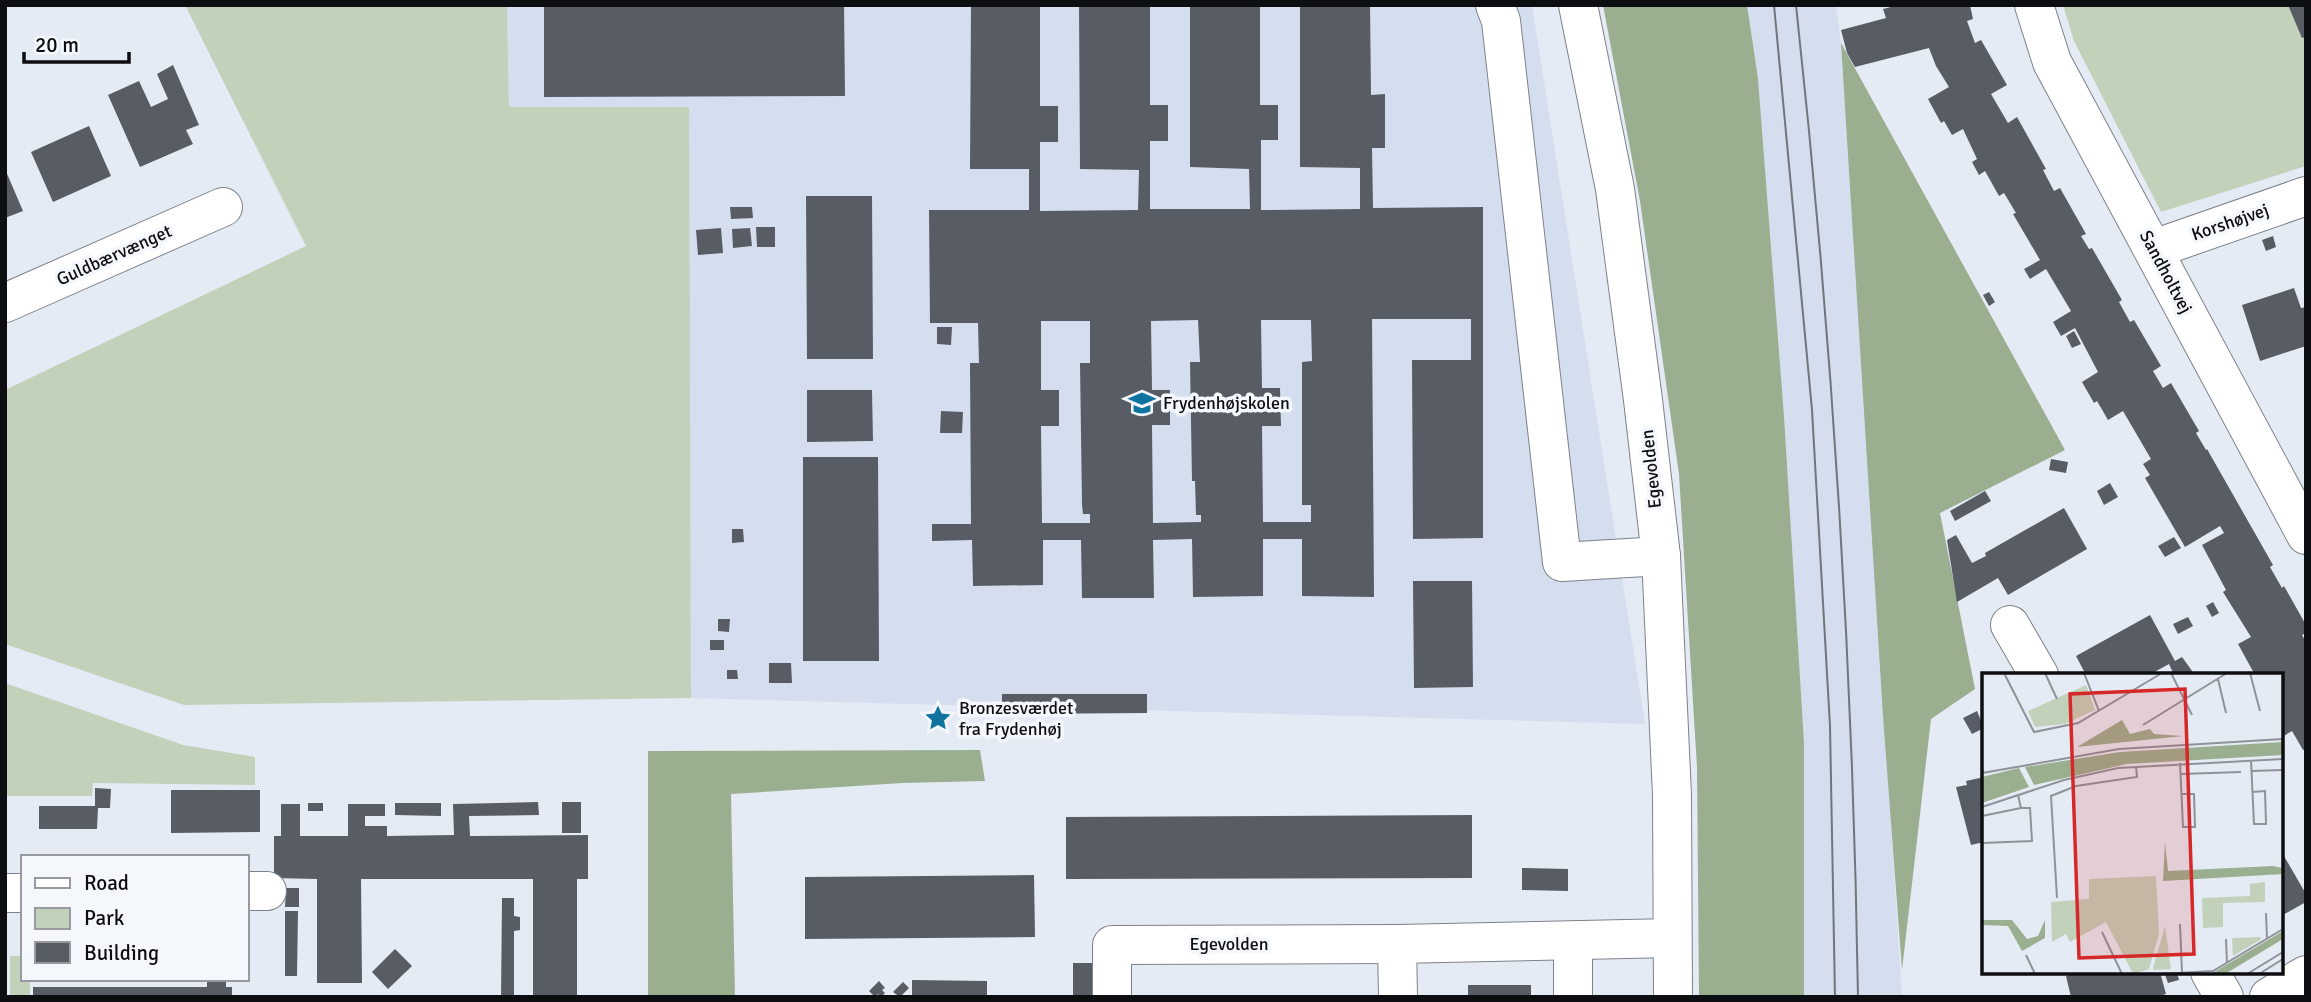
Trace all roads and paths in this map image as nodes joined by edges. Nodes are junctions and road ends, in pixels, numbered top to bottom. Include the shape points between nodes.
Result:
1 (1495, 5) edge
2 (1578, 5) edge
3 (2034, 5) edge
4 (2306, 196) edge
5 (223, 207) dead end
6 (2154, 249) junction
7 (5, 303) edge
8 (2306, 536) edge
9 (1661, 556) junction
10 (2010, 625) dead end
11 (2038, 673) edge
12 (1672, 938) junction
13 (1573, 941) junction
14 (1397, 944) junction
15 (2211, 974) edge
16 (2306, 975) edge
17 (1112, 997) edge
18 (1398, 997) edge
19 (1573, 997) edge
20 (1673, 997) edge
21 (2224, 997) edge
22 (2269, 997) edge

1 - 9 street via 1501,21 1562,562
2 - 9 street, Egevolden via 1615,189
3 - 6 street, Sandholtvej via 2052,62
4 - 6 street, Korshøjvej
5 - 7 street, Guldbærvænget
6 - 8 street, Sandholtvej
9 - 12 street, Egevolden via 1672,795
10 - 11 street
12 - 13 street, Egevolden
12 - 20 street, Egevolden
13 - 14 street, Egevolden
13 - 19 street
14 - 17 street, Egevolden via 1112,945
14 - 18 street
15 - 21 street
16 - 22 street

